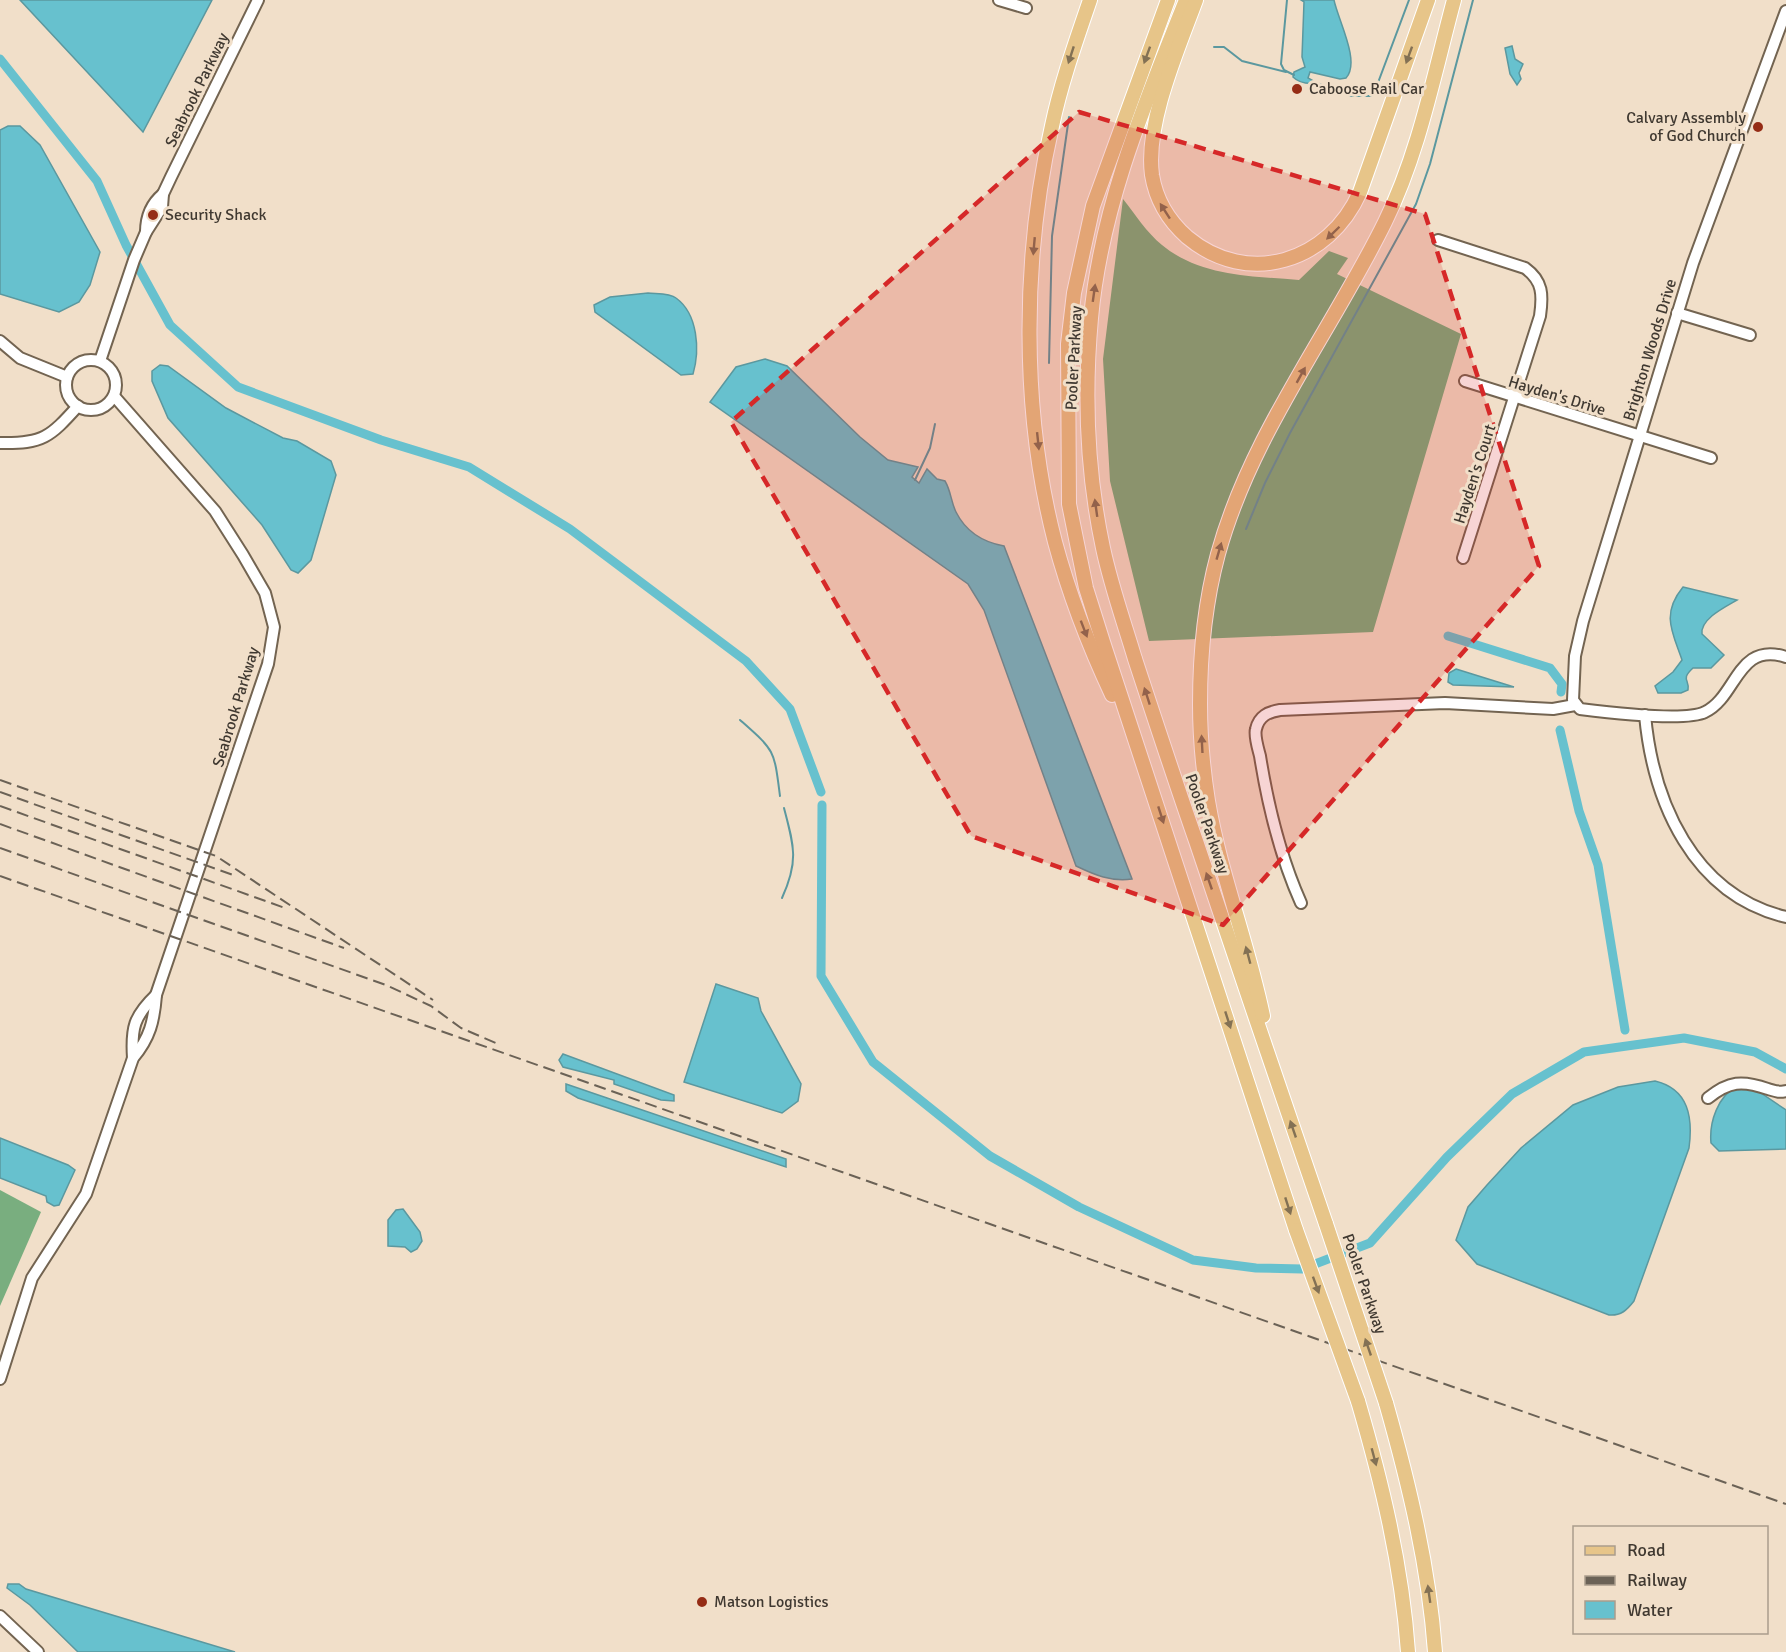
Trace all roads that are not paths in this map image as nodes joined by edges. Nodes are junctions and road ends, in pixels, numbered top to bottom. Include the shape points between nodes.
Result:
1 (258, 0) edge
2 (999, 0) edge
3 (1090, 0) edge
4 (1168, 0) edge
5 (1186, 0) edge
6 (1196, 0) edge
7 (1428, 0) edge
8 (1454, 0) edge
9 (1026, 8) dead end
10 (1786, 11) edge
11 (1438, 240) dead end
12 (1677, 313) junction
13 (1750, 335) dead end
14 (0, 341) edge
15 (100, 361) junction
16 (67, 376) junction
17 (1465, 381) dead end
18 (114, 396) junction
19 (1515, 399) junction
20 (78, 406) junction
21 (1639, 436) junction
22 (0, 443) edge
23 (1710, 458) dead end
24 (1463, 558) dead end
25 (1786, 657) edge
26 (1575, 705) junction
27 (1645, 715) junction
28 (1142, 759) junction
29 (1301, 903) dead end
30 (1786, 917) edge
31 (156, 995) junction
32 (133, 1058) junction
33 (1274, 1074) junction
34 (1786, 1091) edge
35 (1708, 1098) dead end
36 (0, 1379) edge
37 (0, 1616) edge
38 (38, 1652) edge
39 (1408, 1652) edge
40 (1435, 1652) edge

1 - 15 street, Seabrook Parkway via 163,194 162,207 146,232
2 - 9 street
3 -> 28 main road via 1058,100 1041,180 1031,280 1030,352 1040,465 1055,542 1090,645
4 -> 28 main road, Pooler Parkway via 1093,206 1074,293 1068,344 1069,504 1086,588
33 -> 5 main road, Pooler Parkway via 1110,578 1097,511 1087,423 1091,315 1109,212
7 -> 6 main road via 1360,192 1345,221 1304,254 1258,263 1228,260 1196,244 1167,214 1154,187 1151,147 1155,123
33 -> 8 main road via 1261,1006 1207,793 1200,704 1210,586 1228,522 1259,450 1397,195
10 - 12 street, Brighton Woods Drive via 1715,197
11 - 19 street, Hayden's Court via 1525,267 1541,286 1540,316
12 - 13 street
12 - 21 street, Brighton Woods Drive
14 - 16 street via 20,358
15 - 16 street via 81,362
15 - 18 street via 113,372
16 - 20 street via 67,393
17 - 19 street, Hayden's Drive
18 - 20 street via 102,408
18 - 31 street, Seabrook Parkway via 215,511 265,593 274,627 268,663
19 - 21 street, Hayden's Drive
19 - 24 street, Hayden's Court
20 - 22 street via 53,434 34,441
21 - 23 street, Hayden's Drive
21 - 26 street, Brighton Woods Drive via 1578,639
25 - 27 street via 1771,654 1752,659 1704,713
26 - 27 street via 1588,710
26 - 29 street via 1553,709 1418,703 1269,712 1255,730 1267,803
27 - 30 street via 1652,768 1660,794 1689,850 1732,893 1755,908
28 -> 39 main road, Pooler Parkway, bridge via 1296,1230 1358,1401 1388,1515
31 - 32 street, Seabrook Parkway via 154,1021 146,1044
31 - 32 street, Seabrook Parkway via 140,1011 135,1023
32 - 36 street, Seabrook Parkway via 86,1194 32,1278
40 -> 33 main road, Pooler Parkway, bridge via 1425,1566 1403,1464 1386,1403
34 - 35 street via 1779,1093 1749,1082 1735,1082
37 - 38 street

